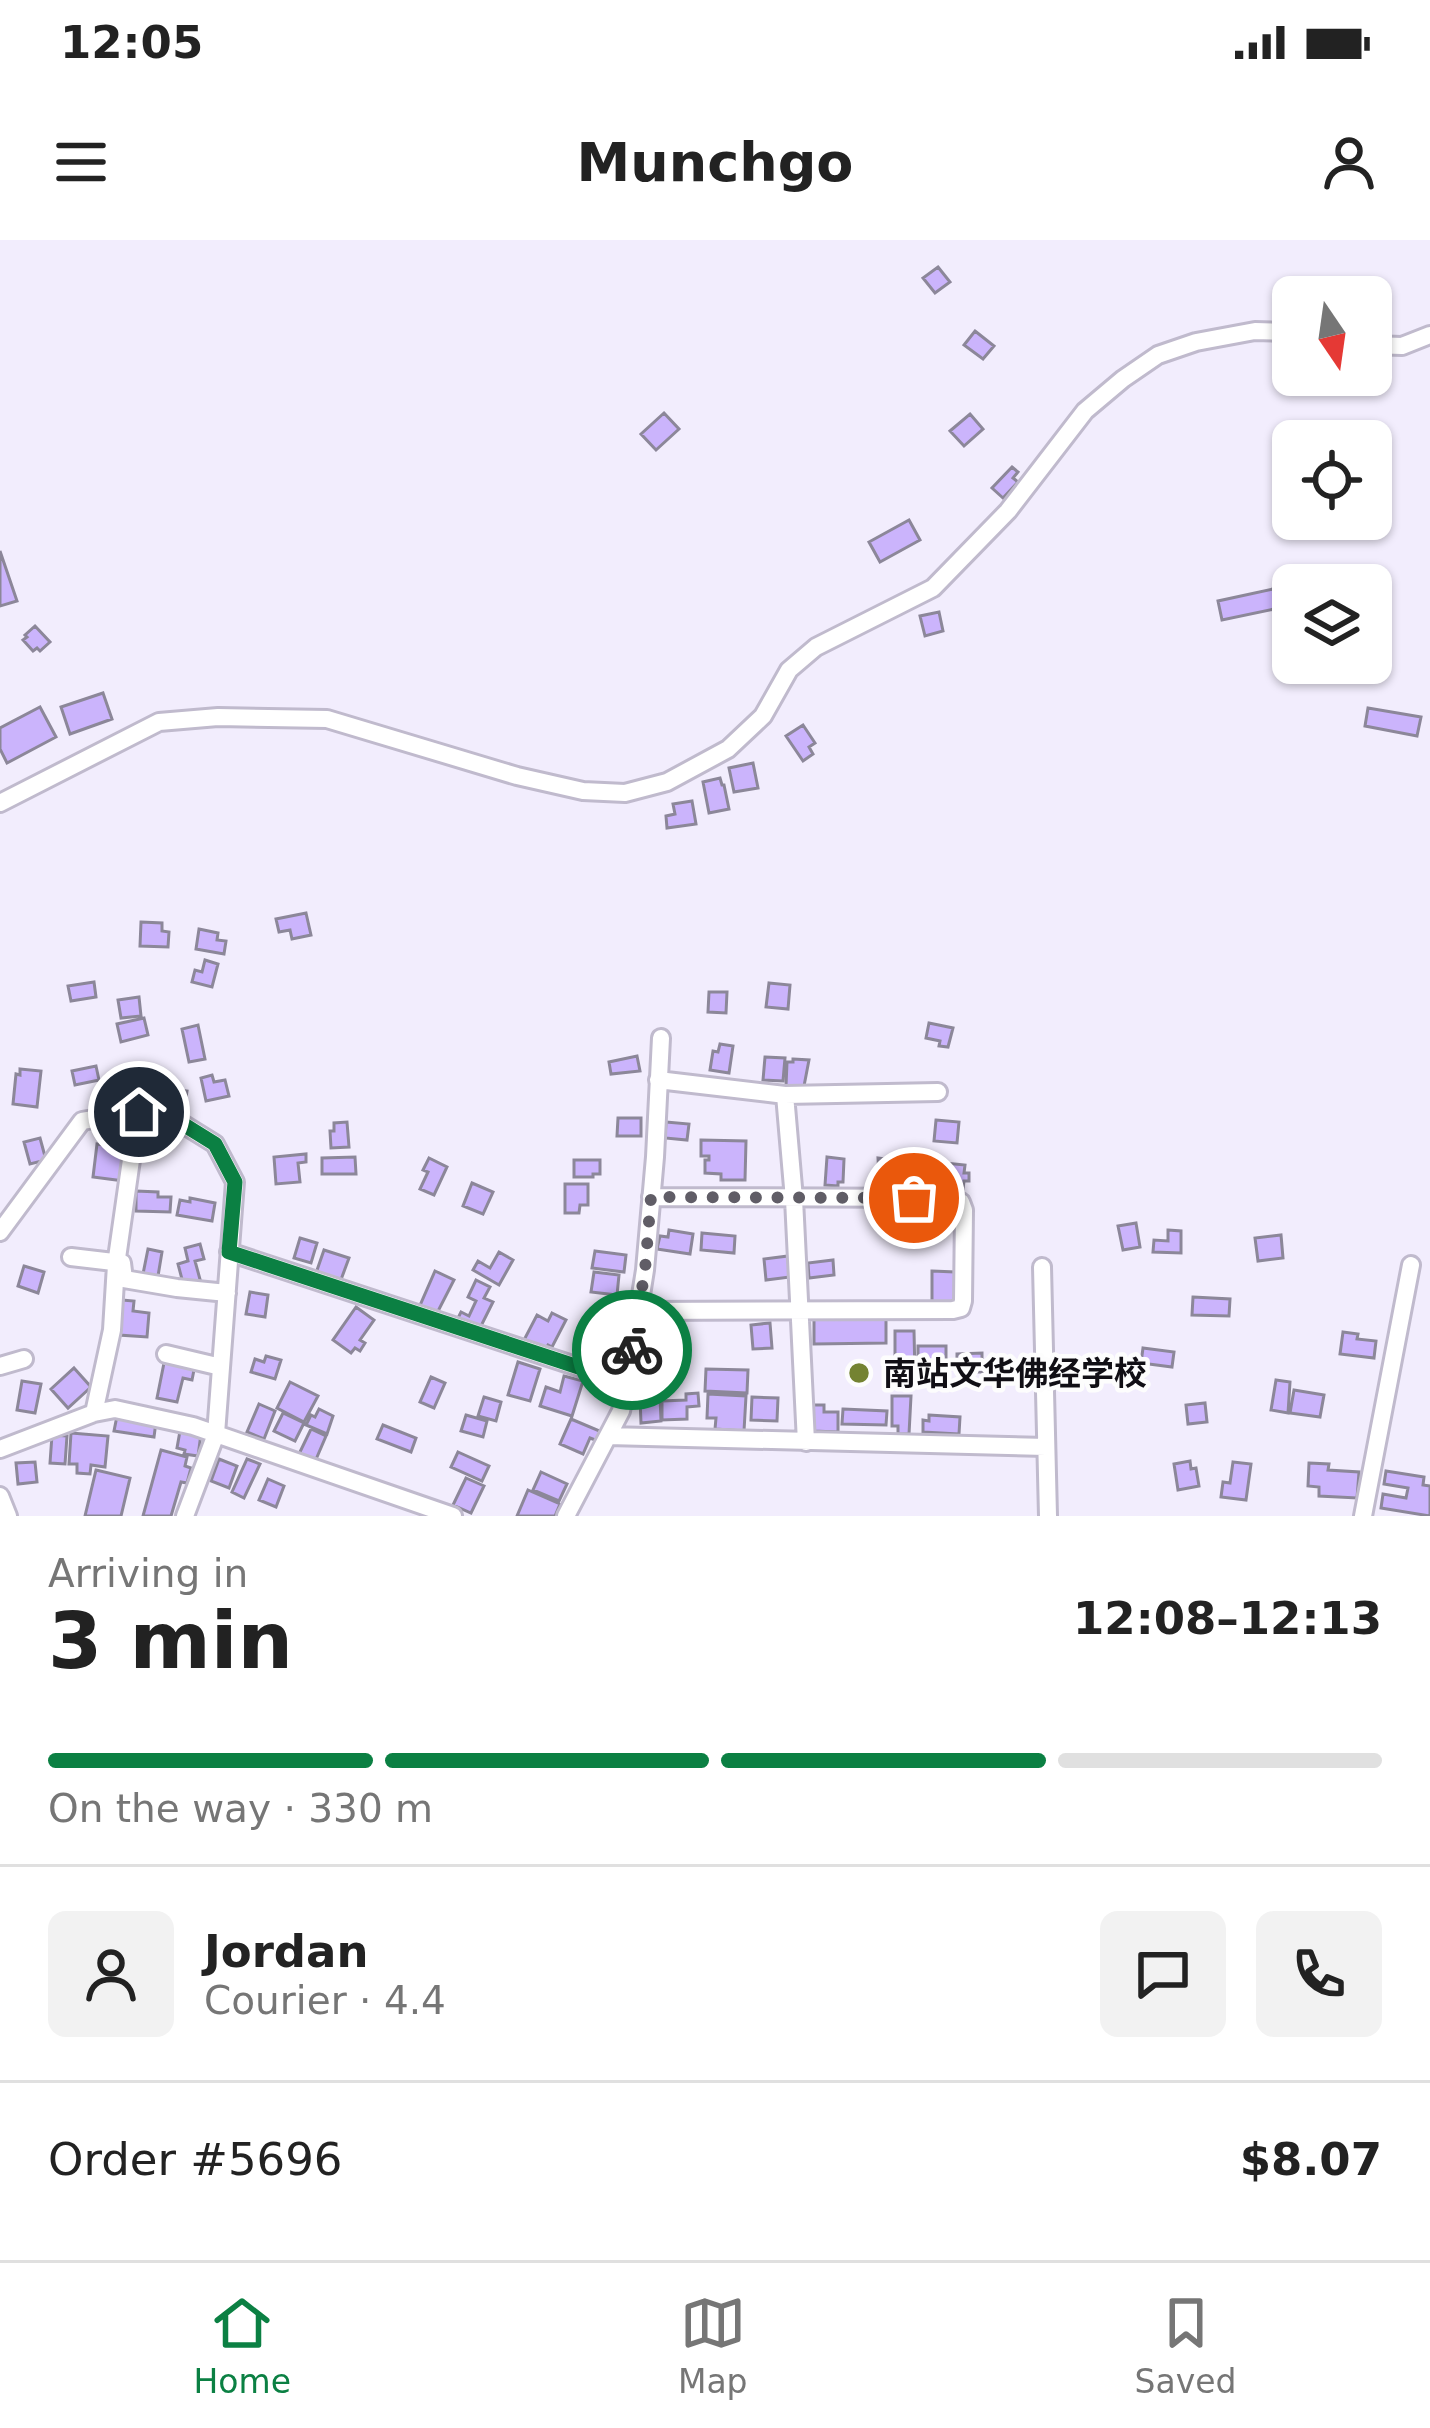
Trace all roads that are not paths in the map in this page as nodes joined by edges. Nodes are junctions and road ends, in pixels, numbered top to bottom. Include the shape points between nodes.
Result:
1 (1272, 331) edge
2 (1430, 335) edge
3 (1392, 346) edge
4 (0, 803) edge
5 (661, 1038) dead end
6 (658, 1080) junction
7 (938, 1092) dead end
8 (785, 1095) junction
9 (139, 1112) junction
10 (651, 1197) junction
11 (794, 1199) junction
12 (0, 1232) edge
13 (229, 1252) junction
14 (70, 1257) dead end
15 (116, 1264) junction
16 (1412, 1265) dead end
17 (1042, 1267) dead end
18 (227, 1293) junction
19 (638, 1311) junction
20 (799, 1311) junction
21 (166, 1354) dead end
22 (24, 1359) dead end
23 (0, 1366) edge
24 (220, 1367) junction
25 (627, 1383) junction
26 (94, 1413) junction
27 (216, 1435) junction
28 (608, 1436) junction
29 (806, 1442) junction
30 (1046, 1447) junction
31 (0, 1450) edge
32 (0, 1496) edge
33 (8, 1516) edge
34 (185, 1516) edge
35 (453, 1516) edge
36 (566, 1516) edge
37 (1048, 1516) edge
38 (1363, 1516) edge

1 - 4 street via 1158,355 1123,379 1085,411 1008,511 933,588 816,647 728,749 667,782 625,793 583,791 327,718 218,717 159,722
2 - 3 street
5 - 6 street
6 - 8 street
6 - 10 street
7 - 8 street
8 - 11 street
9 - 12 street via 82,1121
9 - 13 street via 157,1108 215,1144 235,1182
9 - 15 street
10 - 11 street
10 - 19 street
11 - 20 street
11 - 20 street via 953,1198 964,1210 961,1308
13 - 18 street
13 - 25 street
14 - 15 street
15 - 18 street via 124,1279
15 - 26 street
16 - 38 street
17 - 30 street
18 - 24 street
19 - 20 street
19 - 25 street
20 - 29 street
21 - 24 street
22 - 23 street
24 - 27 street
25 - 28 street
26 - 27 street via 115,1408
26 - 31 street
27 - 34 street
27 - 35 street
28 - 29 street
28 - 36 street
29 - 30 street
30 - 37 street
32 - 33 street

